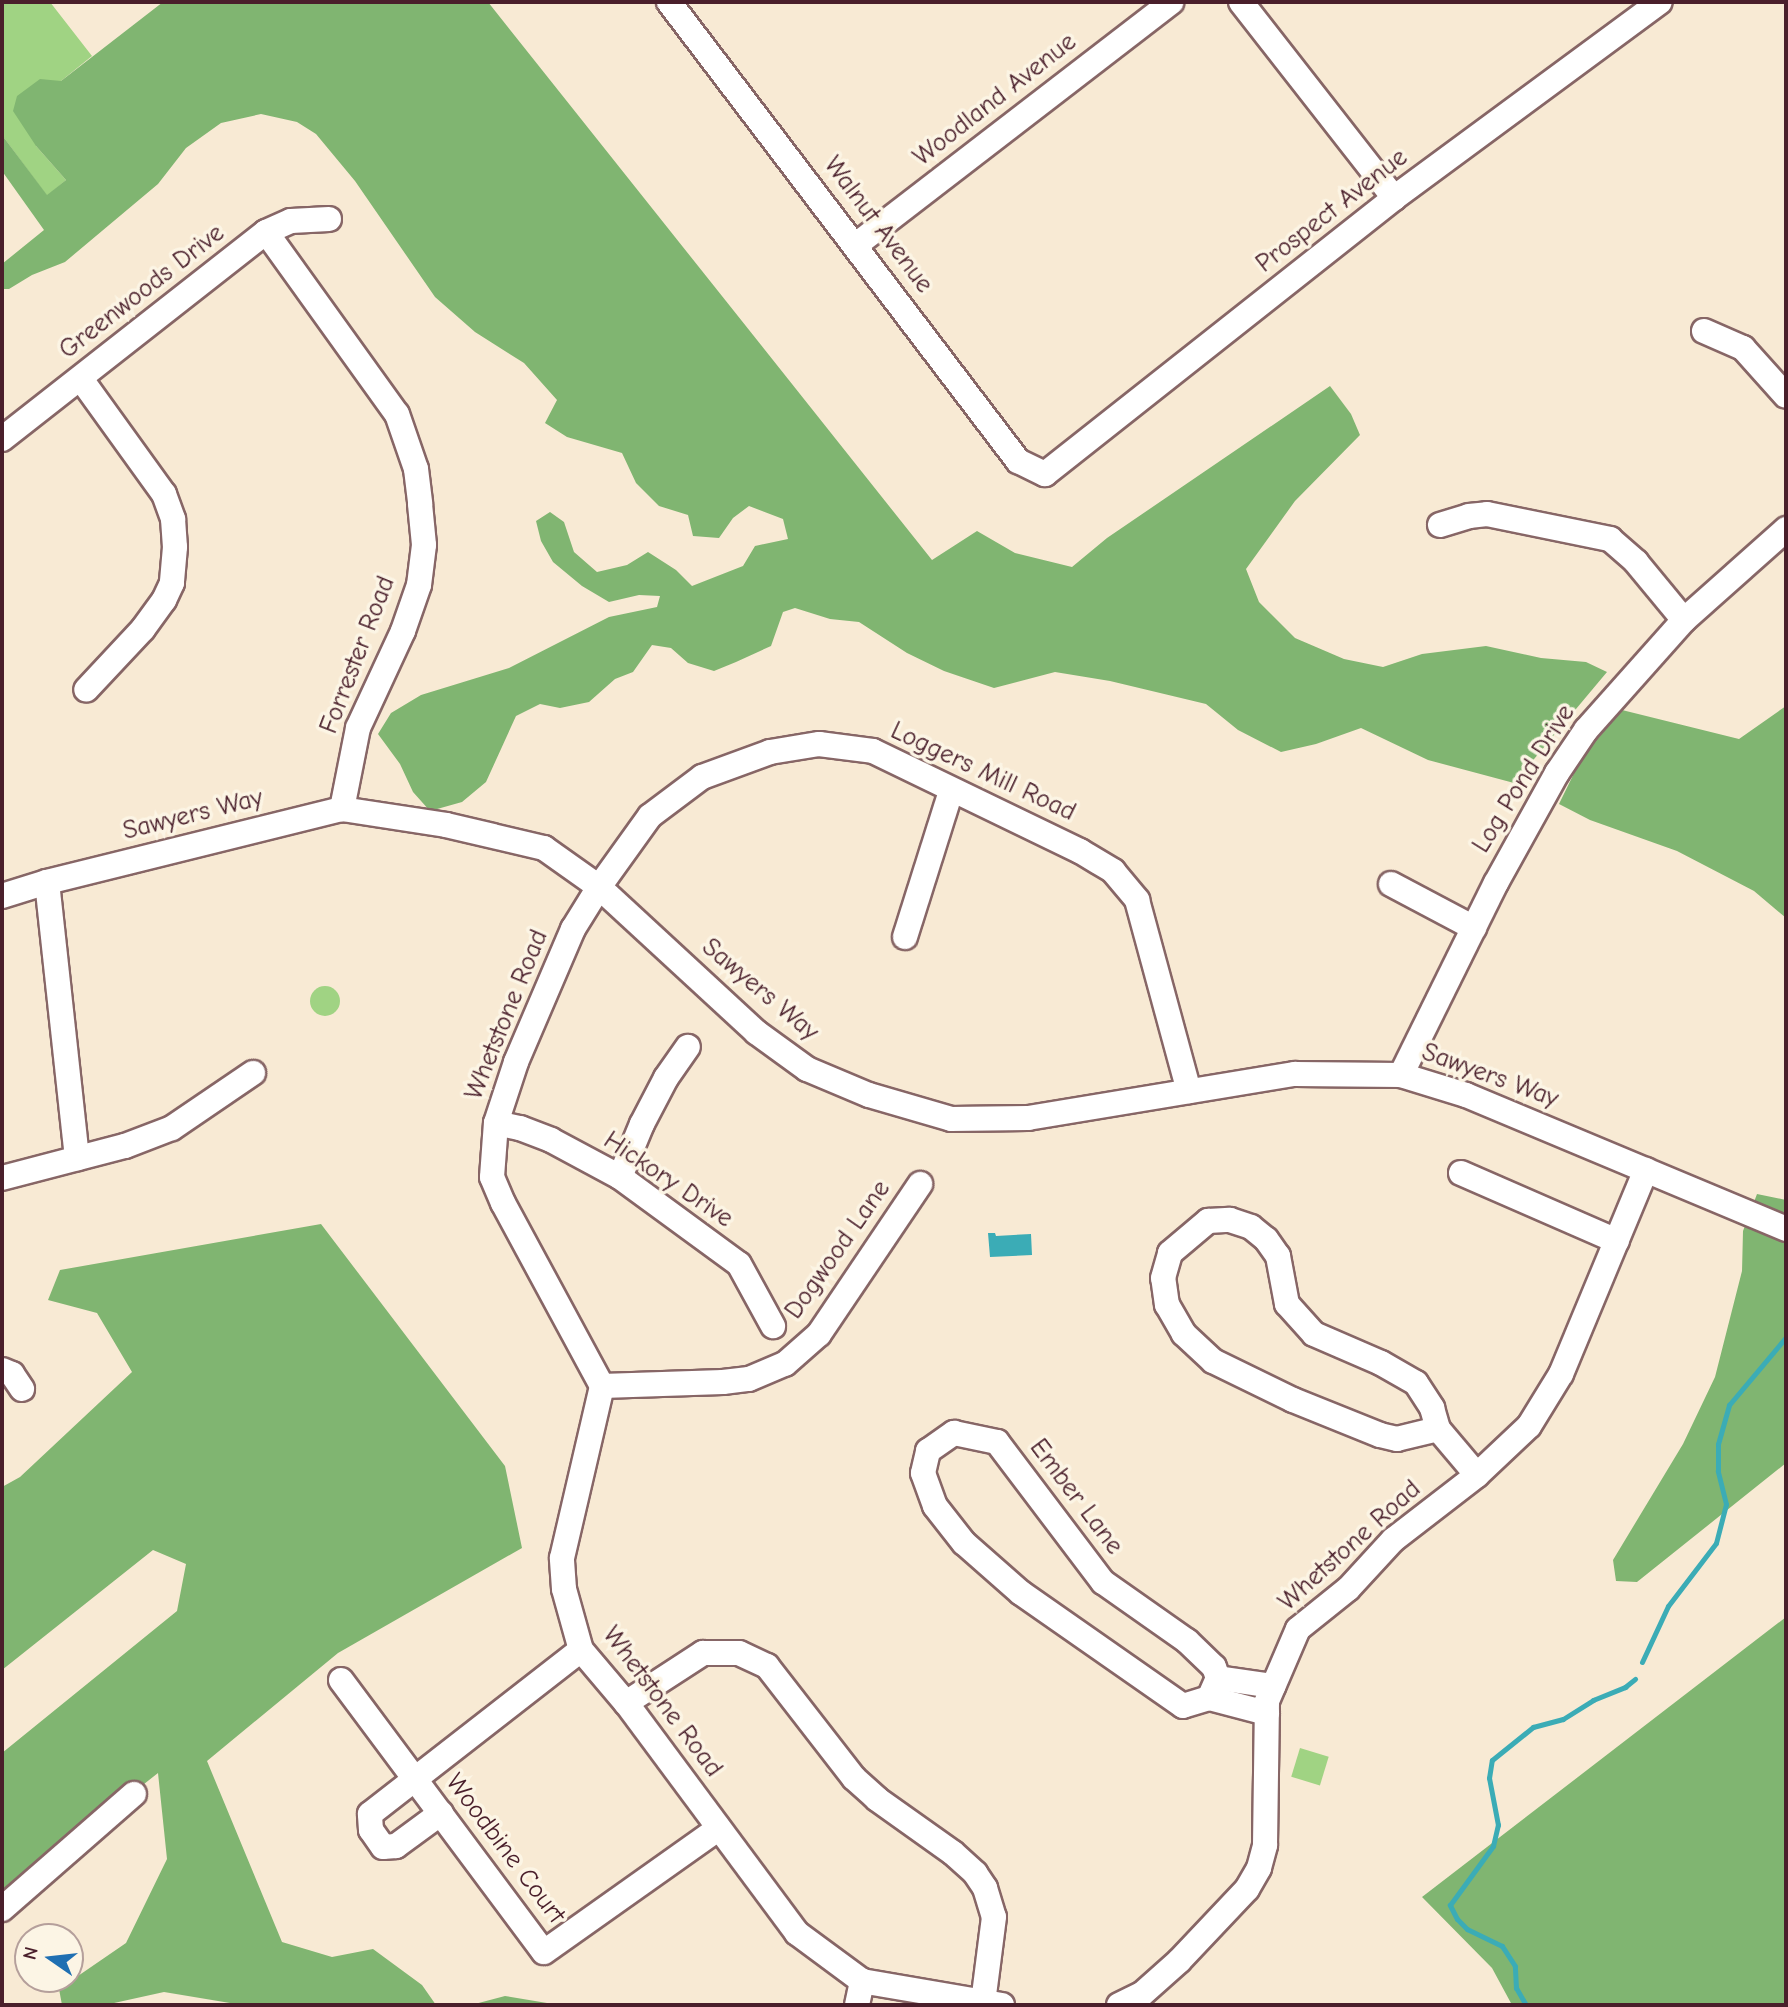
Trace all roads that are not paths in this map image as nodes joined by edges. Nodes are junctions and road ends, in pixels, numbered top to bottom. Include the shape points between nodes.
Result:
1 (1171, 2) edge
2 (1241, 2) edge
3 (1660, 2) edge
4 (682, 6) edge
5 (1394, 198) junction
6 (329, 219) dead end
7 (266, 232) junction
8 (856, 244) junction
9 (1704, 331) dead end
10 (81, 379) junction
11 (1786, 396) edge
12 (2, 439) edge
13 (1045, 474) joint
14 (1440, 525) dead end
15 (1786, 529) edge
16 (1684, 620) junction
17 (86, 690) dead end
18 (951, 791) junction
19 (342, 809) junction
20 (47, 882) junction
21 (1391, 884) dead end
22 (599, 887) junction
23 (2, 896) edge
24 (1474, 928) junction
25 (905, 937) dead end
26 (688, 1047) dead end
27 (253, 1073) dead end
28 (1401, 1074) junction
29 (1189, 1091) junction
30 (496, 1123) junction
31 (77, 1158) junction
32 (1646, 1170) junction
33 (1461, 1173) dead end
34 (620, 1177) junction
35 (2, 1178) edge
36 (920, 1184) dead end
37 (1786, 1229) edge
38 (1617, 1241) junction
39 (773, 1326) dead end
40 (2, 1370) edge
41 (602, 1386) junction
42 (22, 1389) dead end
43 (1438, 1429) junction
44 (1476, 1475) junction
45 (581, 1650) junction
46 (341, 1680) dead end
47 (1273, 1686) junction
48 (1213, 1688) junction
49 (626, 1703) junction
50 (1267, 1713) junction
51 (415, 1778) junction
52 (134, 1794) dead end
53 (441, 1813) junction
54 (719, 1828) junction
55 (2, 1909) edge
56 (862, 1981) junction
57 (992, 2004) edge
58 (857, 2005) edge
59 (1119, 2005) edge

1 - 8 street, Woodland Avenue
2 - 5 street
3 - 5 street, Prospect Avenue
4 - 8 street, Walnut Avenue
5 - 13 street, Prospect Avenue
6 - 7 street, Greenwoods Drive via 291,221
7 - 10 street, Greenwoods Drive
7 - 19 street, Forrester Road via 397,414 416,469 421,504 424,545 419,585 358,728
8 - 13 street, Walnut Avenue via 1018,461
9 - 11 street via 1742,348
10 - 12 street, Greenwoods Drive
10 - 17 street via 164,494 173,519 175,547 172,583 159,608
14 - 16 street via 1487,514 1610,539 1636,562
15 - 16 street, Log Pond Drive
16 - 24 street, Log Pond Drive via 1586,730 1557,773
18 - 22 street, Loggers Mill Road via 873,751 819,744 770,752 702,777 650,816
18 - 25 street
18 - 29 street, Loggers Mill Road via 1080,851 1113,871 1137,900
19 - 20 street, Sawyers Way
19 - 22 street, Sawyers Way via 446,825 544,848
20 - 23 street, Sawyers Way
20 - 31 street
21 - 24 street
22 - 29 street, Sawyers Way via 756,1032 807,1069 869,1095 951,1119 1028,1118
22 - 30 street, Whetstone Road via 573,929 516,1062
24 - 28 street, Log Pond Drive
26 - 34 street via 642,1124
27 - 31 street via 172,1128
28 - 29 street, Sawyers Way via 1295,1074
28 - 32 street, Sawyers Way via 1466,1095
30 - 34 street, Hickory Drive via 551,1140
30 - 41 street, Whetstone Road via 492,1177
31 - 35 street
32 - 37 street, Sawyers Way
32 - 38 street, Whetstone Road
33 - 38 street
34 - 39 street, Hickory Drive via 738,1264
36 - 41 street, Dogwood Lane via 819,1334 785,1364 749,1379
38 - 44 street, Whetstone Road via 1561,1374 1529,1426
40 - 42 street via 12,1374
41 - 45 street, Whetstone Road via 562,1558 564,1589
43 - 43 street via 1432,1408 1416,1383 1314,1334 1287,1304 1278,1256 1251,1227 1230,1220 1208,1221 1170,1253 1163,1278 1167,1305 1184,1334 1213,1361 1380,1435 1397,1439
43 - 44 street
44 - 47 street, Whetstone Road via 1394,1540 1348,1589 1298,1629
45 - 49 street, Whetstone Road
45 - 51 street, Woodbine Court
46 - 51 street, Woodbine Court
47 - 48 street, Ember Lane
47 - 50 street, Whetstone Road
48 - 48 street, Ember Lane via 1214,1667 1187,1641 1103,1582 997,1442 954,1433 928,1451 923,1473 935,1506 964,1543 1021,1593 1183,1706
48 - 50 street, Ember Lane
49 - 54 street, Whetstone Road
49 - 57 street via 704,1653 739,1653 767,1666 864,1787 953,1853 985,1888 994,1917
50 - 59 street, Whetstone Road via 1265,1845 1259,1868 1247,1889 1180,1961 1142,1994
51 - 53 street, Woodbine Court
51 - 53 street, Woodbine Court via 370,1814 371,1830 383,1847 396,1846
52 - 55 street
53 - 54 street, Woodbine Court via 544,1952
54 - 56 street, Whetstone Road via 797,1933
56 - 57 street, Whetstone Road
56 - 58 street

